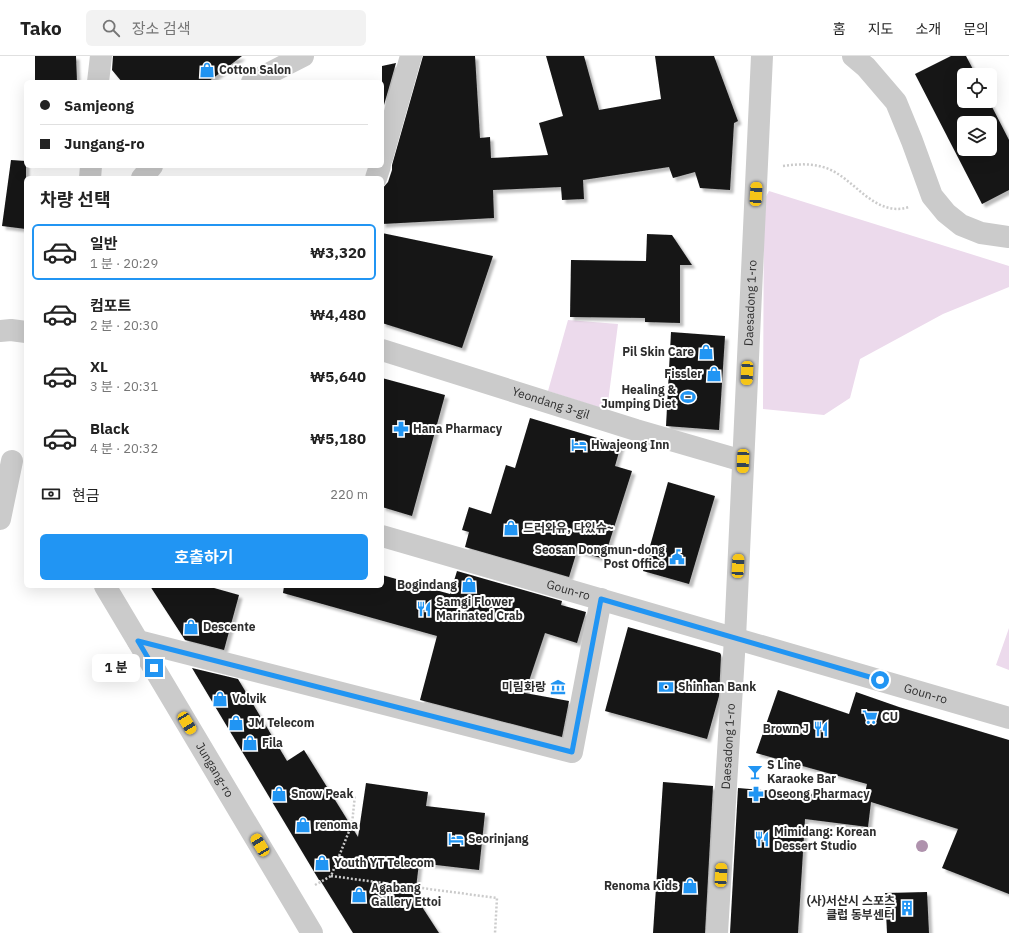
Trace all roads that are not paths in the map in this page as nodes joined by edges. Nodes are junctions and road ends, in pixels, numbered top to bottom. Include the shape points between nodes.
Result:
1 (101, 56) edge
2 (303, 56) edge
3 (412, 56) edge
4 (762, 56) edge
5 (853, 56) edge
6 (98, 80) edge
7 (256, 80) edge
8 (384, 151) edge
9 (150, 168) edge
10 (144, 176) edge
11 (1009, 237) edge
12 (24, 330) edge
13 (0, 331) edge
14 (384, 351) edge
15 (13, 460) edge
16 (743, 461) junction
17 (0, 519) edge
18 (384, 537) edge
19 (106, 588) edge
20 (601, 599) junction
21 (735, 638) junction
22 (138, 641) junction
23 (1009, 718) edge
24 (312, 933) edge
25 (717, 933) edge

1 - 6 street
2 - 7 street
3 - 8 street
4 - 16 street, Daesadong 1-ro
5 - 11 street via 896,102 932,196 946,213 961,225 981,233
9 - 10 street
12 - 13 street
14 - 16 street, Yeondang 3-gil via 514,393
15 - 17 street
16 - 21 street, Daesadong 1-ro
18 - 20 street, Goun-ro
19 - 22 street, Jungang-ro
20 - 21 street, Goun-ro
20 - 22 street via 572,752
21 - 23 street, Goun-ro
21 - 25 street, Daesadong 1-ro
22 - 24 street, Jungang-ro

